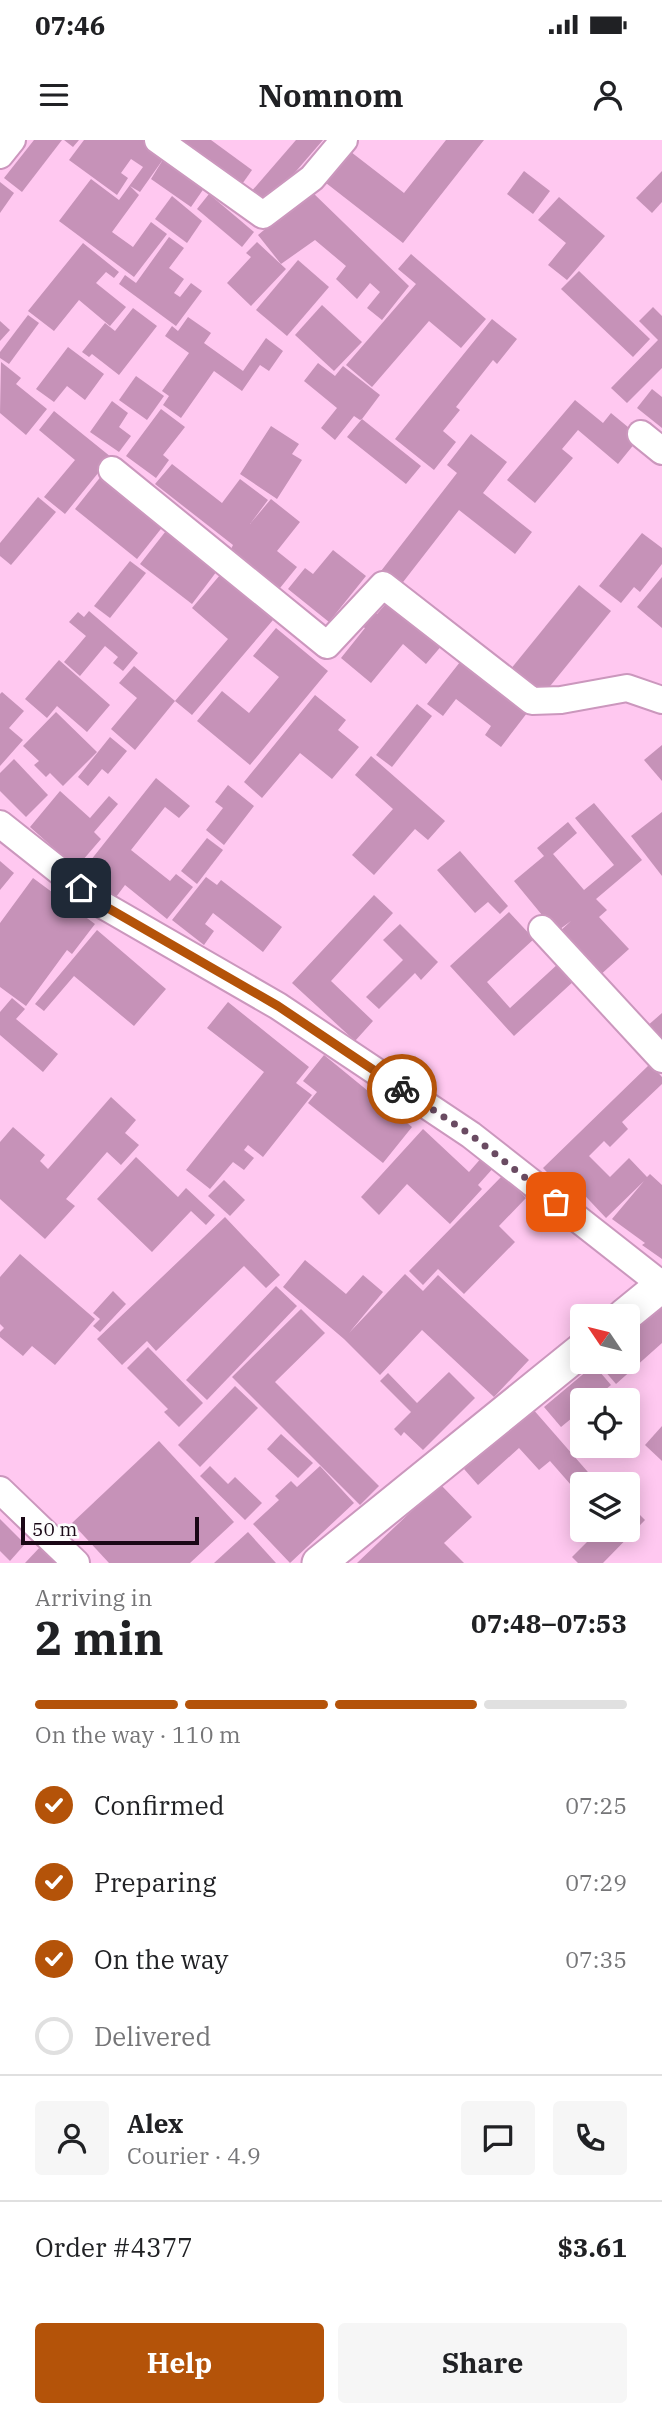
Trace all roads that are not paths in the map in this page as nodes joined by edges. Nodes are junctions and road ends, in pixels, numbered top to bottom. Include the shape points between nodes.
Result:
1 (12, 140) edge
2 (158, 140) edge
3 (344, 140) edge
4 (0, 155) edge
5 (641, 434) dead end
6 (662, 451) edge
7 (112, 470) dead end
8 (662, 700) edge
9 (0, 824) edge
10 (542, 929) dead end
11 (662, 1059) edge
12 (662, 1285) edge
13 (639, 1304) edge
14 (570, 1360) edge
15 (0, 1490) edge
16 (76, 1563) edge
17 (319, 1563) edge

1 - 4 street
2 - 3 street via 263,215 312,178
5 - 6 street
7 - 8 street via 327,645 383,585 533,701 628,688
9 - 12 street via 101,904 278,1006 471,1135
10 - 11 street
12 - 13 street
14 - 17 street
15 - 16 street

